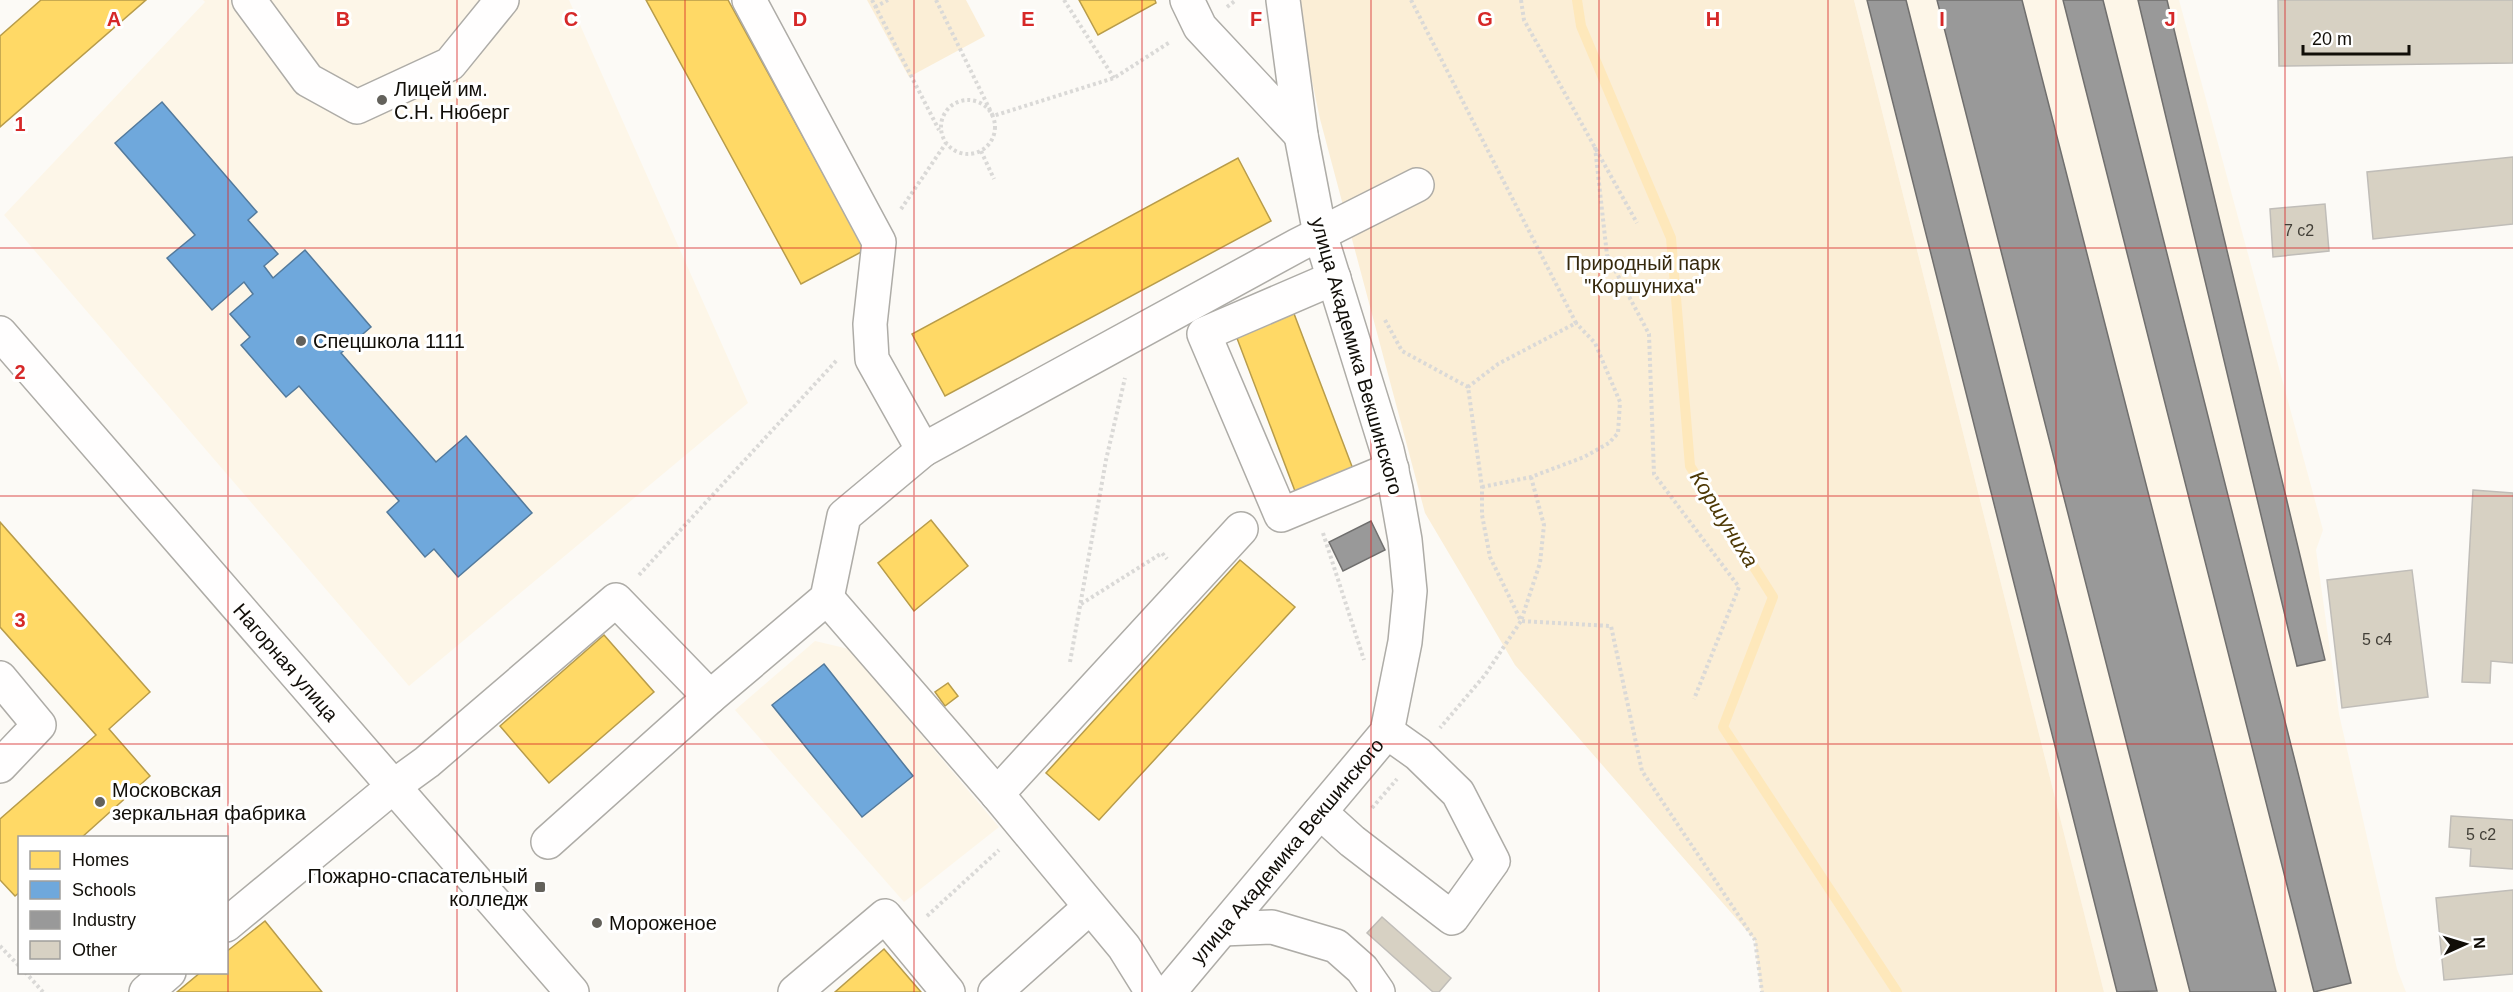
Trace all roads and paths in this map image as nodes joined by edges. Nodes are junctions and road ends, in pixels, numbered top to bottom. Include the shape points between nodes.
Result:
1 (249, 0) edge
2 (502, 0) edge
3 (749, 0) edge
4 (872, 0) edge
5 (888, 0) edge
6 (936, 0) edge
7 (1064, 0) edge
8 (1283, 0) edge
9 (1411, 0) edge
10 (1521, 0) edge
11 (875, 7) junction
12 (1193, 14) edge
13 (1114, 78) junction
14 (993, 116) junction
15 (942, 135) junction
16 (1301, 135) junction
17 (946, 143) junction
18 (1595, 147) junction
19 (981, 151) junction
20 (994, 179) dead end
21 (1417, 185) dead end
22 (1637, 223) dead end
23 (1320, 234) junction
24 (879, 242) junction
25 (1334, 278) junction
26 (1379, 309) dead end
27 (1576, 323) junction
28 (870, 324) junction
29 (0, 333) edge
30 (1136, 334) junction
31 (1468, 387) junction
32 (924, 450) junction
33 (1392, 469) junction
34 (1532, 477) junction
35 (1482, 487) junction
36 (1321, 526) dead end
37 (1241, 529) dead end
38 (1162, 553) dead end
39 (827, 598) junction
40 (616, 600) junction
41 (1080, 604) junction
42 (1521, 621) junction
43 (1366, 667) dead end
44 (1069, 670) dead end
45 (0, 678) edge
46 (710, 697) junction
47 (1694, 699) dead end
48 (1388, 732) junction
49 (1418, 754) junction
50 (0, 766) edge
51 (394, 786) junction
52 (997, 794) junction
53 (1320, 812) junction
54 (1024, 827) junction
55 (1348, 837) junction
56 (548, 842) dead end
57 (1090, 907) junction
58 (228, 923) edge
59 (1222, 929) junction
60 (903, 938) junction
61 (0, 946) edge
62 (18, 965) edge
63 (27, 974) edge
64 (168, 974) edge
65 (1376, 991) edge
66 (43, 992) edge
67 (146, 992) edge
68 (572, 992) edge
69 (795, 992) edge
70 (948, 992) edge
71 (995, 992) edge
72 (1152, 992) edge
73 (1168, 992) edge
74 (1762, 992) edge

1 - 2 street via 308,80 357,107 450,64
3 - 24 street
4 - 11 path
5 - 11 path
6 - 14 path
7 - 13 path
8 - 16 street, улица Академика Векшинского
9 - 27 path
10 - 18 path via 1524,20
11 - 15 path
12 - 13 path via 1175,39
12 - 16 street
13 - 14 path
14 - 15 path via 981,103 954,103 943,117
14 - 19 path via 992,140
15 - 17 path
16 - 23 street, улица Академика Векшинского
17 - 19 path via 965,154
17 - 24 path
18 - 22 path
18 - 47 path via 1607,255 1649,334 1654,474 1739,587
19 - 20 path
21 - 23 street
23 - 25 street, улица Академика Векшинского
23 - 30 street
24 - 28 street
25 - 33 street, улица Академика Векшинского
25 - 33 street via 1204,334 1281,514
26 - 31 path via 1402,351
27 - 31 path via 1498,364
27 - 34 path via 1595,343 1620,402 1618,433 1584,457
28 - 32 street via 872,359
28 - 40 path
29 - 51 street, Нагорная улица
30 - 32 street
30 - 41 path via 1106,460
31 - 35 path
32 - 39 street via 844,516
33 - 48 street, улица Академика Векшинского via 1410,591
34 - 35 path
34 - 42 path via 1544,525 1540,563
35 - 42 path via 1482,516 1490,557
36 - 43 path
37 - 52 street
38 - 41 path
39 - 46 street
39 - 52 street
40 - 46 street
40 - 51 street
41 - 44 path
42 - 49 path via 1485,675
42 - 74 path via 1611,626 1642,771 1755,940
45 - 50 street via 39,724
46 - 56 street
48 - 49 street
48 - 53 street, улица Академика Векшинского
49 - 55 path
49 - 55 street via 1458,793 1493,861 1452,918
51 - 58 street
51 - 68 street, Нагорная улица
52 - 54 street
53 - 55 street
53 - 59 street, улица Академика Векшинского
54 - 57 street
54 - 60 path
57 - 71 street
57 - 72 street via 1124,947
59 - 65 street via 1272,927 1336,946 1362,969
59 - 73 street, улица Академика Векшинского
60 - 69 street via 885,916
60 - 70 street
61 - 62 path
63 - 66 path
64 - 67 street

